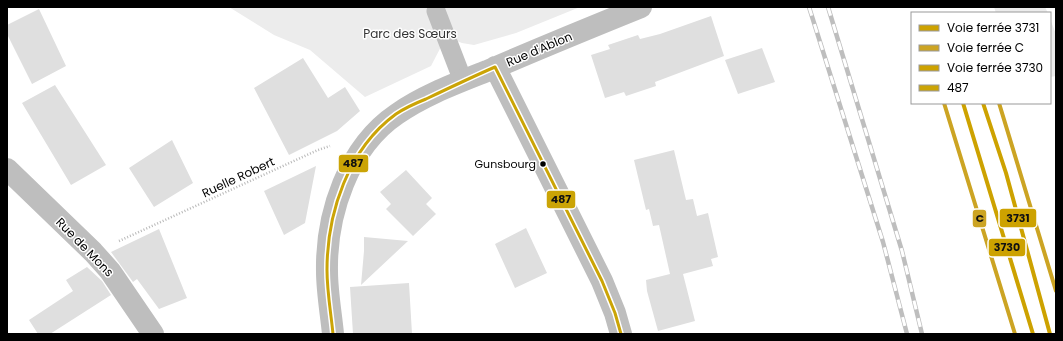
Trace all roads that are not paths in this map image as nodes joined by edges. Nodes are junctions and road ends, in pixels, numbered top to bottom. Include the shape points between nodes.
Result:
1 (641, 7) edge
2 (436, 11) dead end
3 (495, 67) junction
4 (463, 81) junction
5 (7, 169) edge
6 (153, 334) edge
7 (333, 334) edge
8 (621, 334) edge

1 - 3 street, Rue d'Ablon
2 - 4 lane
3 - 4 street, Rue d'Ablon
3 - 8 street via 602,281
4 - 7 street, Rue d'Ablon via 396,114 361,150 346,176 335,211 327,270
5 - 6 street, Rue de Mons via 110,271

